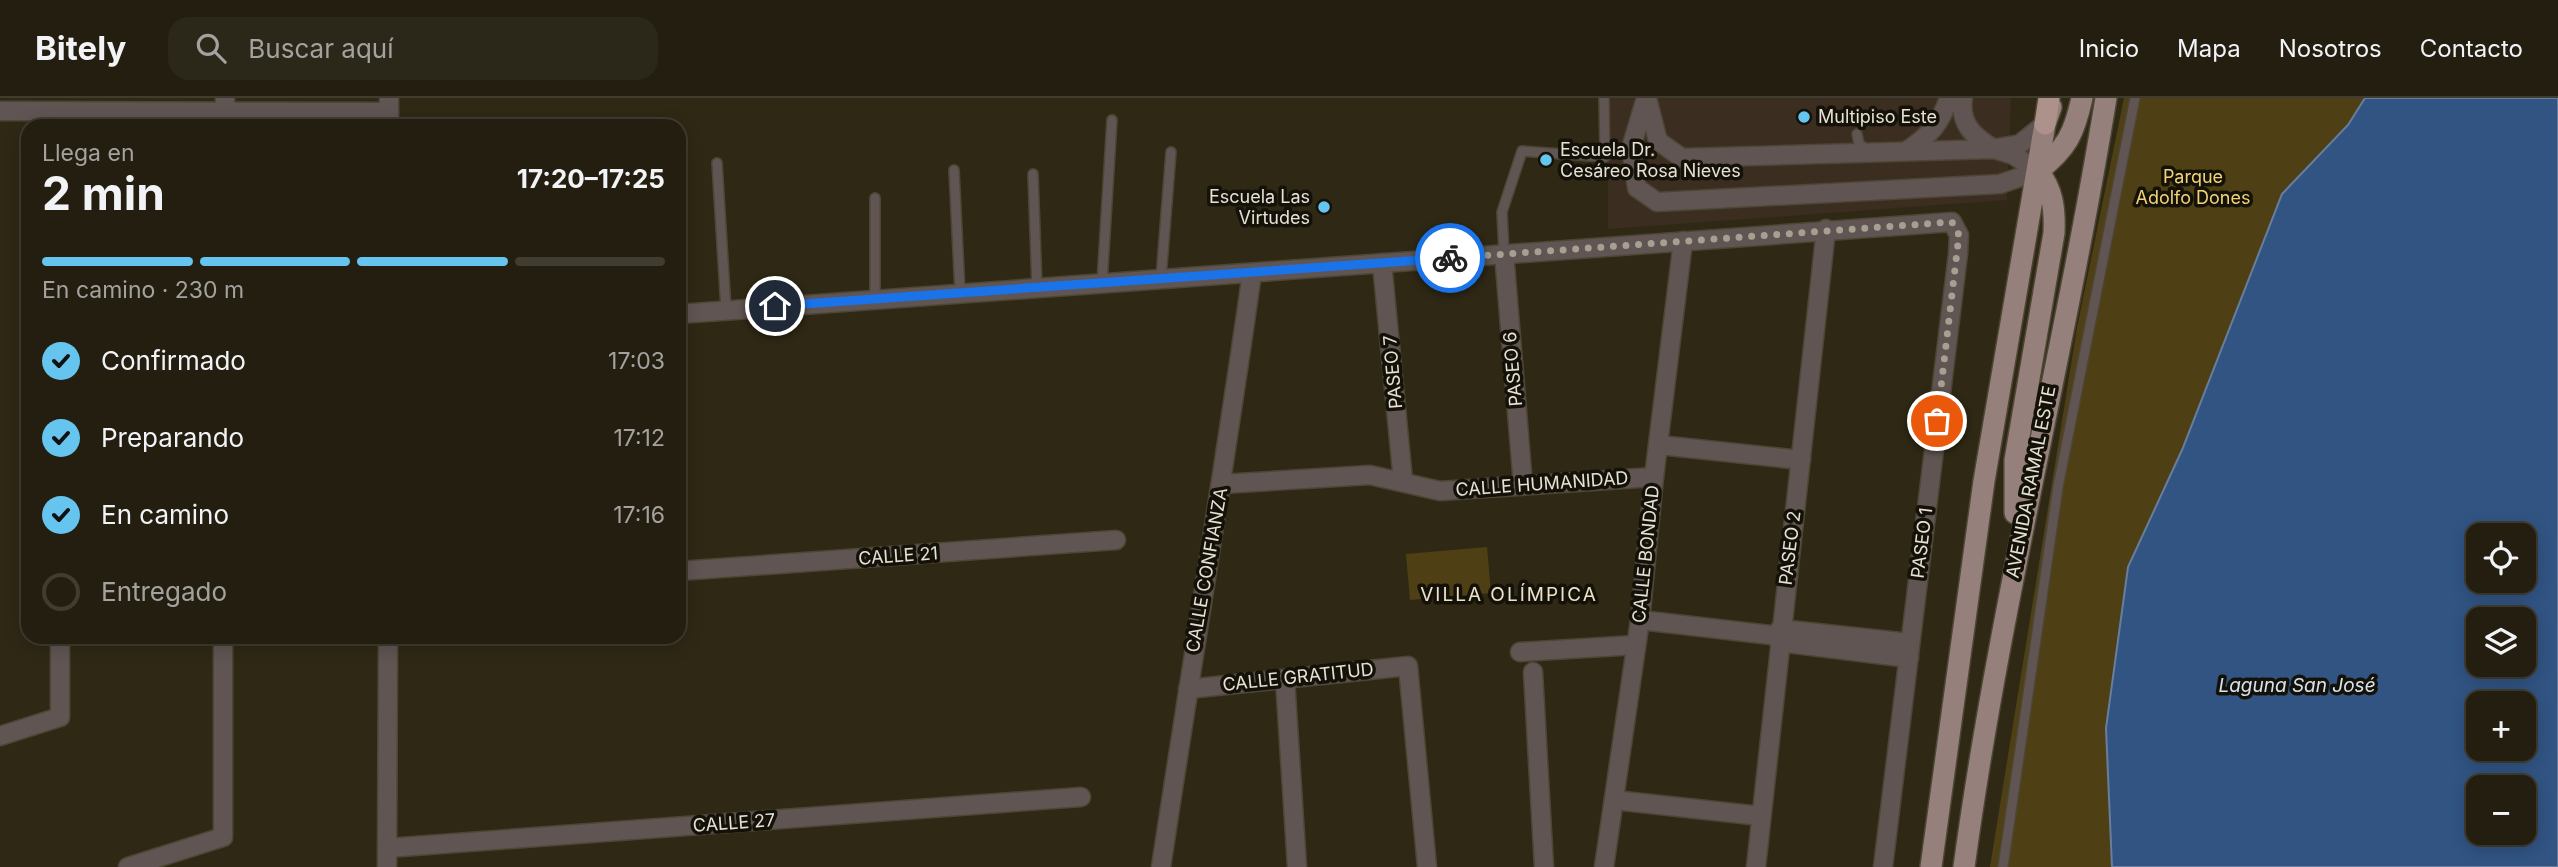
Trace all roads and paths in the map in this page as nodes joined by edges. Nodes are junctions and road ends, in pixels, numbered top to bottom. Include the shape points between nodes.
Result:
1 (1604, 98) edge
2 (1647, 98) edge
3 (1949, 98) edge
4 (1963, 98) edge
5 (2052, 98) edge
6 (2082, 98) edge
7 (2106, 98) edge
8 (2135, 98) edge
9 (135, 105) edge
10 (0, 111) edge
11 (225, 112) edge
12 (388, 112) edge
13 (60, 119) edge
14 (1112, 120) dead end
15 (2045, 124) junction
16 (1857, 134) dead end
17 (1994, 149) junction
18 (1908, 150) junction
19 (1171, 152) dead end
20 (1871, 152) junction
21 (717, 163) dead end
22 (954, 170) dead end
23 (2038, 171) junction
24 (1033, 174) dead end
25 (875, 198) dead end
26 (1826, 229) junction
27 (1683, 241) junction
28 (1504, 253) junction
29 (1382, 263) junction
30 (1252, 273) junction
31 (1161, 278) junction
32 (1102, 283) junction
33 (1037, 288) junction
34 (960, 292) junction
35 (875, 299) junction
36 (726, 309) junction
37 (686, 313) edge
38 (1659, 444) junction
39 (1801, 460) junction
40 (1654, 477) junction
41 (1403, 481) junction
42 (1222, 484) junction
43 (1523, 485) junction
44 (1116, 540) dead end
45 (2015, 554) junction
46 (686, 571) edge
47 (1640, 620) junction
48 (1780, 636) junction
49 (60, 644) edge
50 (223, 644) edge
51 (388, 644) edge
52 (1636, 645) junction
53 (1909, 651) junction
54 (1520, 652) dead end
55 (1533, 673) dead end
56 (1285, 679) junction
57 (1188, 689) junction
58 (0, 736) edge
59 (1081, 797) dead end
60 (1614, 800) junction
61 (1761, 816) junction
62 (387, 848) junction
63 (128, 867) edge
64 (387, 867) edge
65 (1161, 867) edge
66 (1297, 867) edge
67 (1427, 867) edge
68 (1544, 867) edge
69 (1604, 867) edge
70 (1756, 867) edge
71 (1883, 867) edge
72 (1931, 867) edge
73 (1964, 867) edge
74 (2003, 867) edge

1 - 28 lane via 1605,157 1522,151 1502,212
2 - 20 street via 1658,141 1682,158
2 - 23 street via 1631,148 1637,188 1657,202 2000,184
3 - 18 street via 1930,136
4 - 17 street via 1961,108 1971,135
5 - 15 highway
6 - 23 main road via 2064,149
7 - 45 main road, AVENIDA RAMAL ESTE
8 - 74 lane via 2059,488
9 - 11 street
9 - 13 street
10 - 13 street
11 - 12 street
14 - 32 lane
15 - 17 street via 2020,144
15 - 23 main road
16 - 20 lane via 1859,144
17 - 18 street
17 - 23 street
18 - 20 street
19 - 31 lane
21 - 36 lane
22 - 34 lane
23 - 45 main road via 2054,203 2054,233 2015,460
23 - 72 main road via 1984,481
24 - 33 lane
25 - 35 lane
26 - 27 street
26 - 39 street, PASEO 2
26 - 53 street, PASEO 1 via 1952,222 1959,235
27 - 28 street
27 - 38 street, CALLE BONDAD
28 - 29 street
28 - 43 street, PASEO 6
29 - 30 street
29 - 41 street, PASEO 7
30 - 31 street
30 - 42 street, CALLE CONFIANZA
31 - 32 street
32 - 33 street
33 - 34 street
34 - 35 street
35 - 36 street
36 - 37 street
38 - 39 street
38 - 40 street, CALLE BONDAD
39 - 48 street, PASEO 2
40 - 43 street, CALLE HUMANIDAD
40 - 47 street, CALLE BONDAD
41 - 42 street, CALLE HUMANIDAD via 1370,475
41 - 43 street, CALLE HUMANIDAD via 1440,491
42 - 57 street, CALLE CONFIANZA
44 - 46 street, CALLE 21
45 - 73 main road, AVENIDA RAMAL ESTE
47 - 48 street
47 - 52 street, CALLE BONDAD
48 - 53 street
48 - 61 street, PASEO 2
49 - 58 street via 60,717
50 - 63 street via 223,837
51 - 62 street
52 - 54 street
52 - 60 street, CALLE BONDAD
53 - 71 street, PASEO 1
55 - 68 street
56 - 57 street, CALLE GRATITUD
56 - 66 street
56 - 67 street, CALLE GRATITUD via 1408,666
57 - 65 street, CALLE CONFIANZA
59 - 62 street, CALLE 27
60 - 61 street
60 - 69 street, CALLE BONDAD
61 - 70 street, PASEO 2
62 - 64 street

